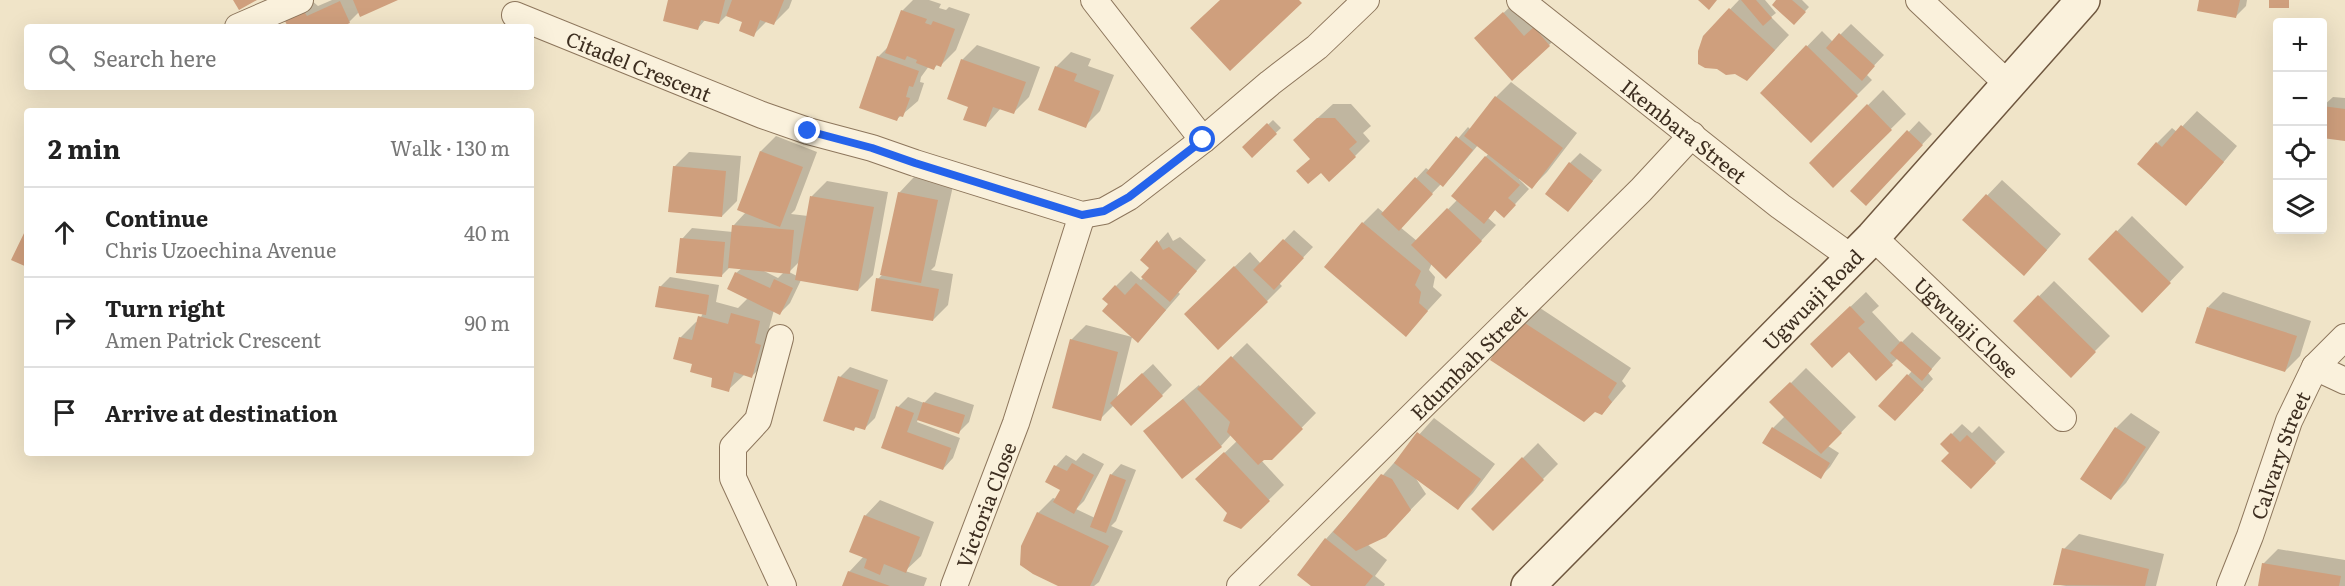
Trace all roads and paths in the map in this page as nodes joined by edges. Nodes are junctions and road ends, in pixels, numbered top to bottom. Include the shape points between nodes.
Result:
1 (300, 0) edge
2 (1094, 0) edge
3 (1366, 0) edge
4 (1520, 0) edge
5 (1919, 0) edge
6 (2082, 0) edge
7 (515, 15) dead end
8 (245, 24) edge
9 (2009, 86) junction
10 (1692, 135) junction
11 (1203, 140) junction
12 (1082, 215) junction
13 (1863, 248) junction
14 (2345, 337) edge
15 (780, 338) dead end
16 (2315, 367) junction
17 (2345, 381) edge
18 (2063, 418) dead end
19 (783, 586) edge
20 (954, 586) edge
21 (1240, 586) edge
22 (1528, 586) edge
23 (2230, 586) edge

1 - 8 street
2 - 11 street
3 - 11 street via 1317,47
4 - 10 street, Ikembara Street
5 - 9 street
6 - 9 main road, Ugwuaji Road
7 - 12 street, Citadel Crescent via 762,115
9 - 13 main road, Ugwuaji Road
10 - 13 street, Ikembara Street via 1780,206
10 - 21 street, Edumbah Street
11 - 12 street via 1129,197 1104,211
12 - 20 street, Victoria Close via 1016,423
13 - 18 street, Ugwuaji Close
13 - 22 main road, Ugwuaji Road
14 - 16 street, Calvary Street
15 - 19 street via 758,420 733,447 733,478
16 - 17 street
16 - 23 street, Calvary Street via 2289,421

